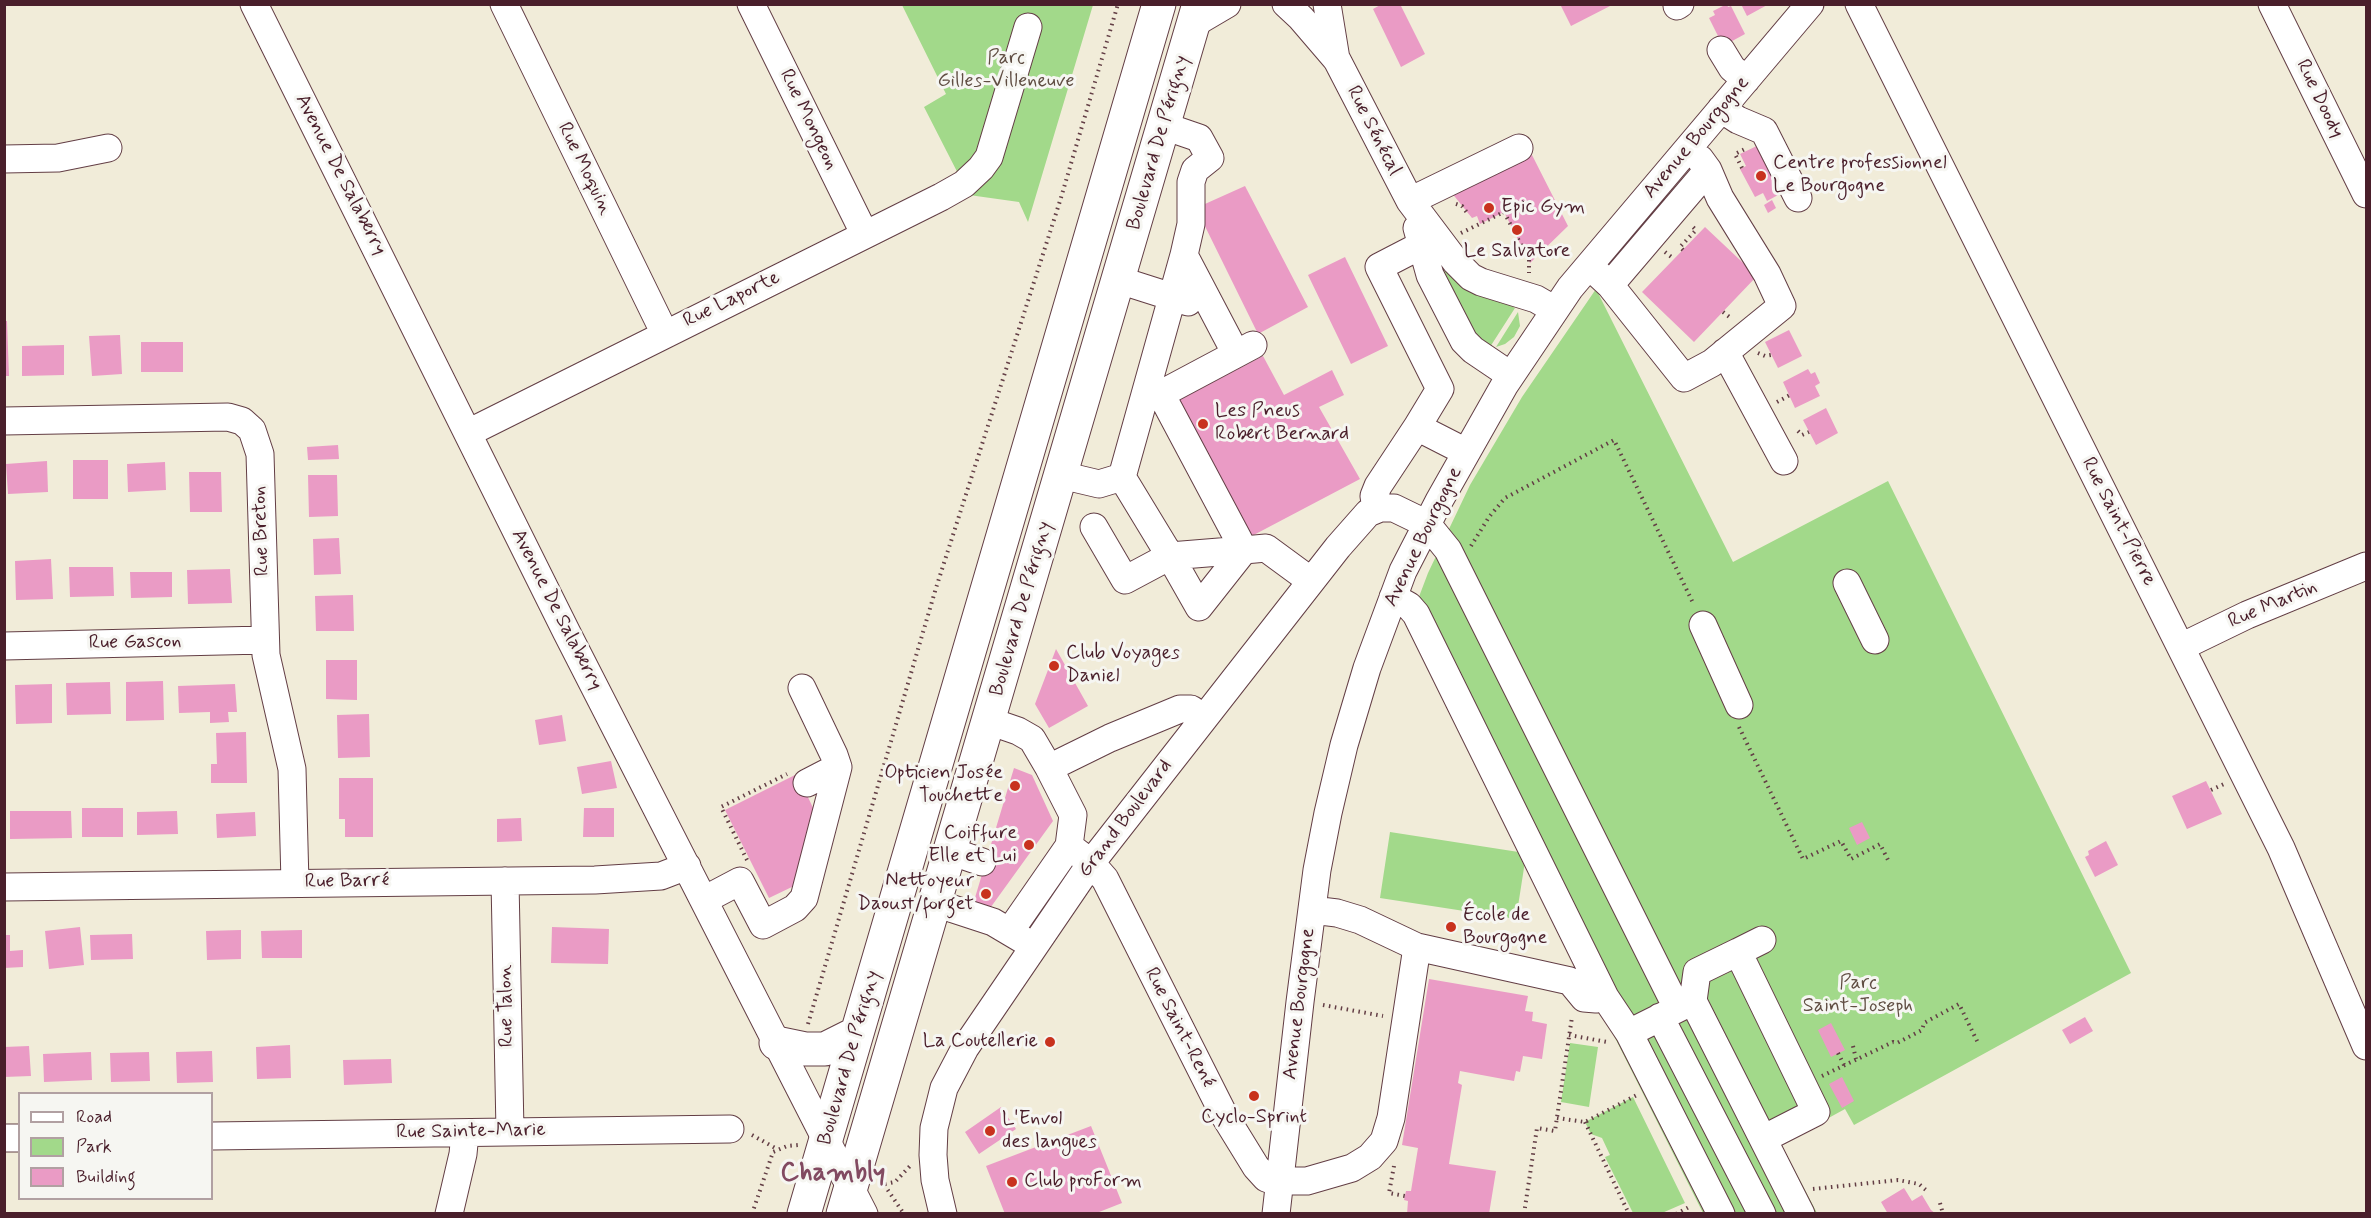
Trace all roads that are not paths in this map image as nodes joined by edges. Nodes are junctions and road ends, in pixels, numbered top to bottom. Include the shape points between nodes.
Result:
1 (254, 4) edge
2 (504, 4) edge
3 (751, 4) edge
4 (1159, 4) edge
5 (1227, 4) edge
6 (1286, 4) edge
7 (1327, 4) edge
8 (1810, 4) edge
9 (1858, 4) edge
10 (2272, 4) edge
11 (1196, 14) edge
12 (1028, 27) dead end
13 (1721, 51) dead end
14 (1337, 60) junction
15 (1746, 80) junction
16 (1721, 109) junction
17 (1164, 126) junction
18 (108, 148) dead end
19 (1519, 148) dead end
20 (1688, 148) junction
21 (4, 159) edge
22 (1708, 170) junction
23 (2367, 194) edge
24 (1798, 198) dead end
25 (1410, 201) junction
26 (865, 235) junction
27 (1438, 239) junction
28 (1184, 255) junction
29 (1589, 265) junction
30 (1119, 280) junction
31 (1610, 285) junction
32 (1173, 297) junction
33 (1212, 310) junction
34 (1555, 310) junction
35 (665, 334) junction
36 (1725, 352) junction
37 (1510, 375) junction
38 (1154, 391) junction
39 (4, 421) edge
40 (1417, 427) junction
41 (468, 433) junction
42 (1466, 452) junction
43 (1784, 461) dead end
44 (1061, 475) junction
45 (1122, 477) junction
46 (1376, 509) junction
47 (1427, 524) junction
48 (1094, 527) dead end
49 (1244, 550) junction
50 (1170, 556) junction
51 (2367, 566) edge
52 (1311, 581) junction
53 (1847, 583) dead end
54 (1393, 597) junction
55 (1703, 625) road end
56 (265, 640) junction
57 (1875, 640) dead end
58 (4, 646) edge
59 (2181, 647) junction
60 (801, 688) dead end
61 (1739, 705) road end
62 (1204, 718) junction
63 (989, 722) junction
64 (838, 767) junction
65 (1049, 768) junction
66 (799, 777) road end
67 (1069, 846) junction
68 (950, 851) junction
69 (982, 862) dead end
70 (1091, 863) junction
71 (687, 866) junction
72 (505, 881) junction
73 (295, 883) junction
74 (4, 887) edge
75 (704, 900) junction
76 (935, 903) junction
77 (1312, 910) junction
78 (1010, 932) junction
79 (1762, 940) dead end
80 (1034, 946) junction
81 (1417, 947) junction
82 (1738, 952) junction
83 (1605, 997) junction
84 (1677, 1009) junction
85 (857, 1033) junction
86 (1629, 1033) junction
87 (791, 1037) junction
88 (2367, 1046) edge
89 (736, 1130) road end
90 (510, 1131) junction
91 (465, 1133) junction
92 (213, 1136) edge
93 (1763, 1139) junction
94 (813, 1142) junction
95 (1279, 1182) junction
96 (853, 1205) edge
97 (1772, 1206) edge
98 (448, 1214) edge
99 (804, 1214) edge
100 (943, 1214) edge
101 (1276, 1214) edge
102 (1721, 1214) edge

1 - 41 street, Avenue De Salaberry
2 - 35 street, Rue Moquin
3 - 26 street, Rue Mongeon
4 - 85 main road, Boulevard De Périgny
5 - 11 street
6 - 14 street, Rue Sénécal
7 - 14 street, Rue Sénécal
8 - 15 street, Avenue Bourgogne
9 - 59 street, Rue Saint-Pierre
10 - 23 street, Rue Doody
11 - 17 main road, Boulevard De Périgny
12 - 26 street, Rue Laporte via 988,157 973,176 952,191
13 - 15 street
14 - 25 street, Rue Sénécal
15 - 16 street, Avenue Bourgogne
16 - 20 street, Avenue Bourgogne
16 - 24 street via 1764,131
17 - 28 street via 1199,138 1210,158 1195,170 1191,182 1191,224
17 - 30 main road, Boulevard De Périgny
18 - 21 street via 58,158
19 - 25 street
20 - 22 street
20 - 29 street, Avenue Bourgogne
22 - 31 street
22 - 36 street via 1782,306
25 - 27 street, Rue Sénécal
26 - 35 street, Rue Laporte
27 - 34 street, Rue Sénécal via 1471,277 1493,288 1536,299
27 - 37 street, Rue Sénécal via 1430,275 1464,342
27 - 40 street via 1379,267 1440,389
28 - 32 street
28 - 33 street
29 - 31 street
29 - 34 street, Avenue Bourgogne
30 - 32 street
30 - 44 main road, Boulevard De Périgny
31 - 36 street via 1684,378
32 - 33 street
32 - 38 street
33 - 38 street via 1245,350
34 - 37 street, Avenue Bourgogne
35 - 41 street, Rue Laporte
36 - 43 street
37 - 42 street, Avenue Bourgogne
38 - 45 street
38 - 49 street
39 - 56 street, Rue Breton via 228,417 246,423 255,435 260,454
40 - 42 street
40 - 46 street via 1378,486 1374,496
41 - 71 street, Avenue De Salaberry
42 - 47 street, Avenue Bourgogne
44 - 45 street via 1100,484
44 - 63 main road, Boulevard De Périgny
45 - 50 street
46 - 47 street via 1394,508
46 - 52 street, Grand Boulevard via 1362,519
47 - 54 street, Avenue Bourgogne
47 - 84 street via 1455,563
48 - 50 street via 1125,580
49 - 50 street
49 - 50 street via 1199,607
49 - 52 street via 1266,548
51 - 59 street, Rue Martin
52 - 62 street, Grand Boulevard
53 - 57 street
54 - 77 street, Avenue Bourgogne via 1367,668 1335,780
54 - 83 street via 1416,614
55 - 61 street
56 - 58 street, Rue Gascon
56 - 73 street, Rue Breton via 292,769
59 - 88 street, Rue Saint-Pierre via 2281,848
60 - 64 street
62 - 65 street via 1191,709 1180,709
62 - 70 street, Grand Boulevard
63 - 65 street via 1032,739
63 - 68 main road, Boulevard De Périgny
64 - 66 street
64 - 75 street via 806,892 795,908 763,925 740,881
65 - 67 street via 1073,815
67 - 70 street, Rue Saint-René
67 - 78 street
68 - 69 street
68 - 76 main road, Boulevard De Périgny
70 - 80 street, Grand Boulevard
70 - 95 street, Rue Saint-René via 1105,879 1204,1078 1246,1153 1264,1176
71 - 72 street, Rue Barré via 661,876
71 - 75 street, Avenue De Salaberry
72 - 73 street, Rue Barré
72 - 90 street, Rue Talon
73 - 74 street, Rue Barré
75 - 87 street, Avenue De Salaberry
76 - 78 street via 993,921
76 - 96 main road, Boulevard De Périgny
77 - 81 street via 1360,920
77 - 95 street, Avenue Bourgogne
78 - 80 street
79 - 82 street
80 - 100 street, Grand Boulevard via 965,1048 944,1088 933,1148
81 - 83 street via 1570,981 1584,998
81 - 95 street via 1391,1118 1384,1141 1370,1157 1352,1168 1321,1178
82 - 84 street via 1697,972
82 - 93 street via 1816,1112
83 - 86 street
84 - 86 street
84 - 93 street
84 - 97 street
85 - 87 main road via 822,1050 805,1049
85 - 94 main road, Boulevard De Périgny
86 - 102 street
87 - 94 street, Avenue De Salaberry
89 - 90 street, Rue Sainte-Marie
90 - 91 street, Rue Sainte-Marie
91 - 92 street, Rue Sainte-Marie
91 - 98 street
93 - 97 street
94 - 96 street, Avenue De Salaberry
94 - 99 main road, Boulevard De Périgny
95 - 101 street, Avenue Bourgogne

